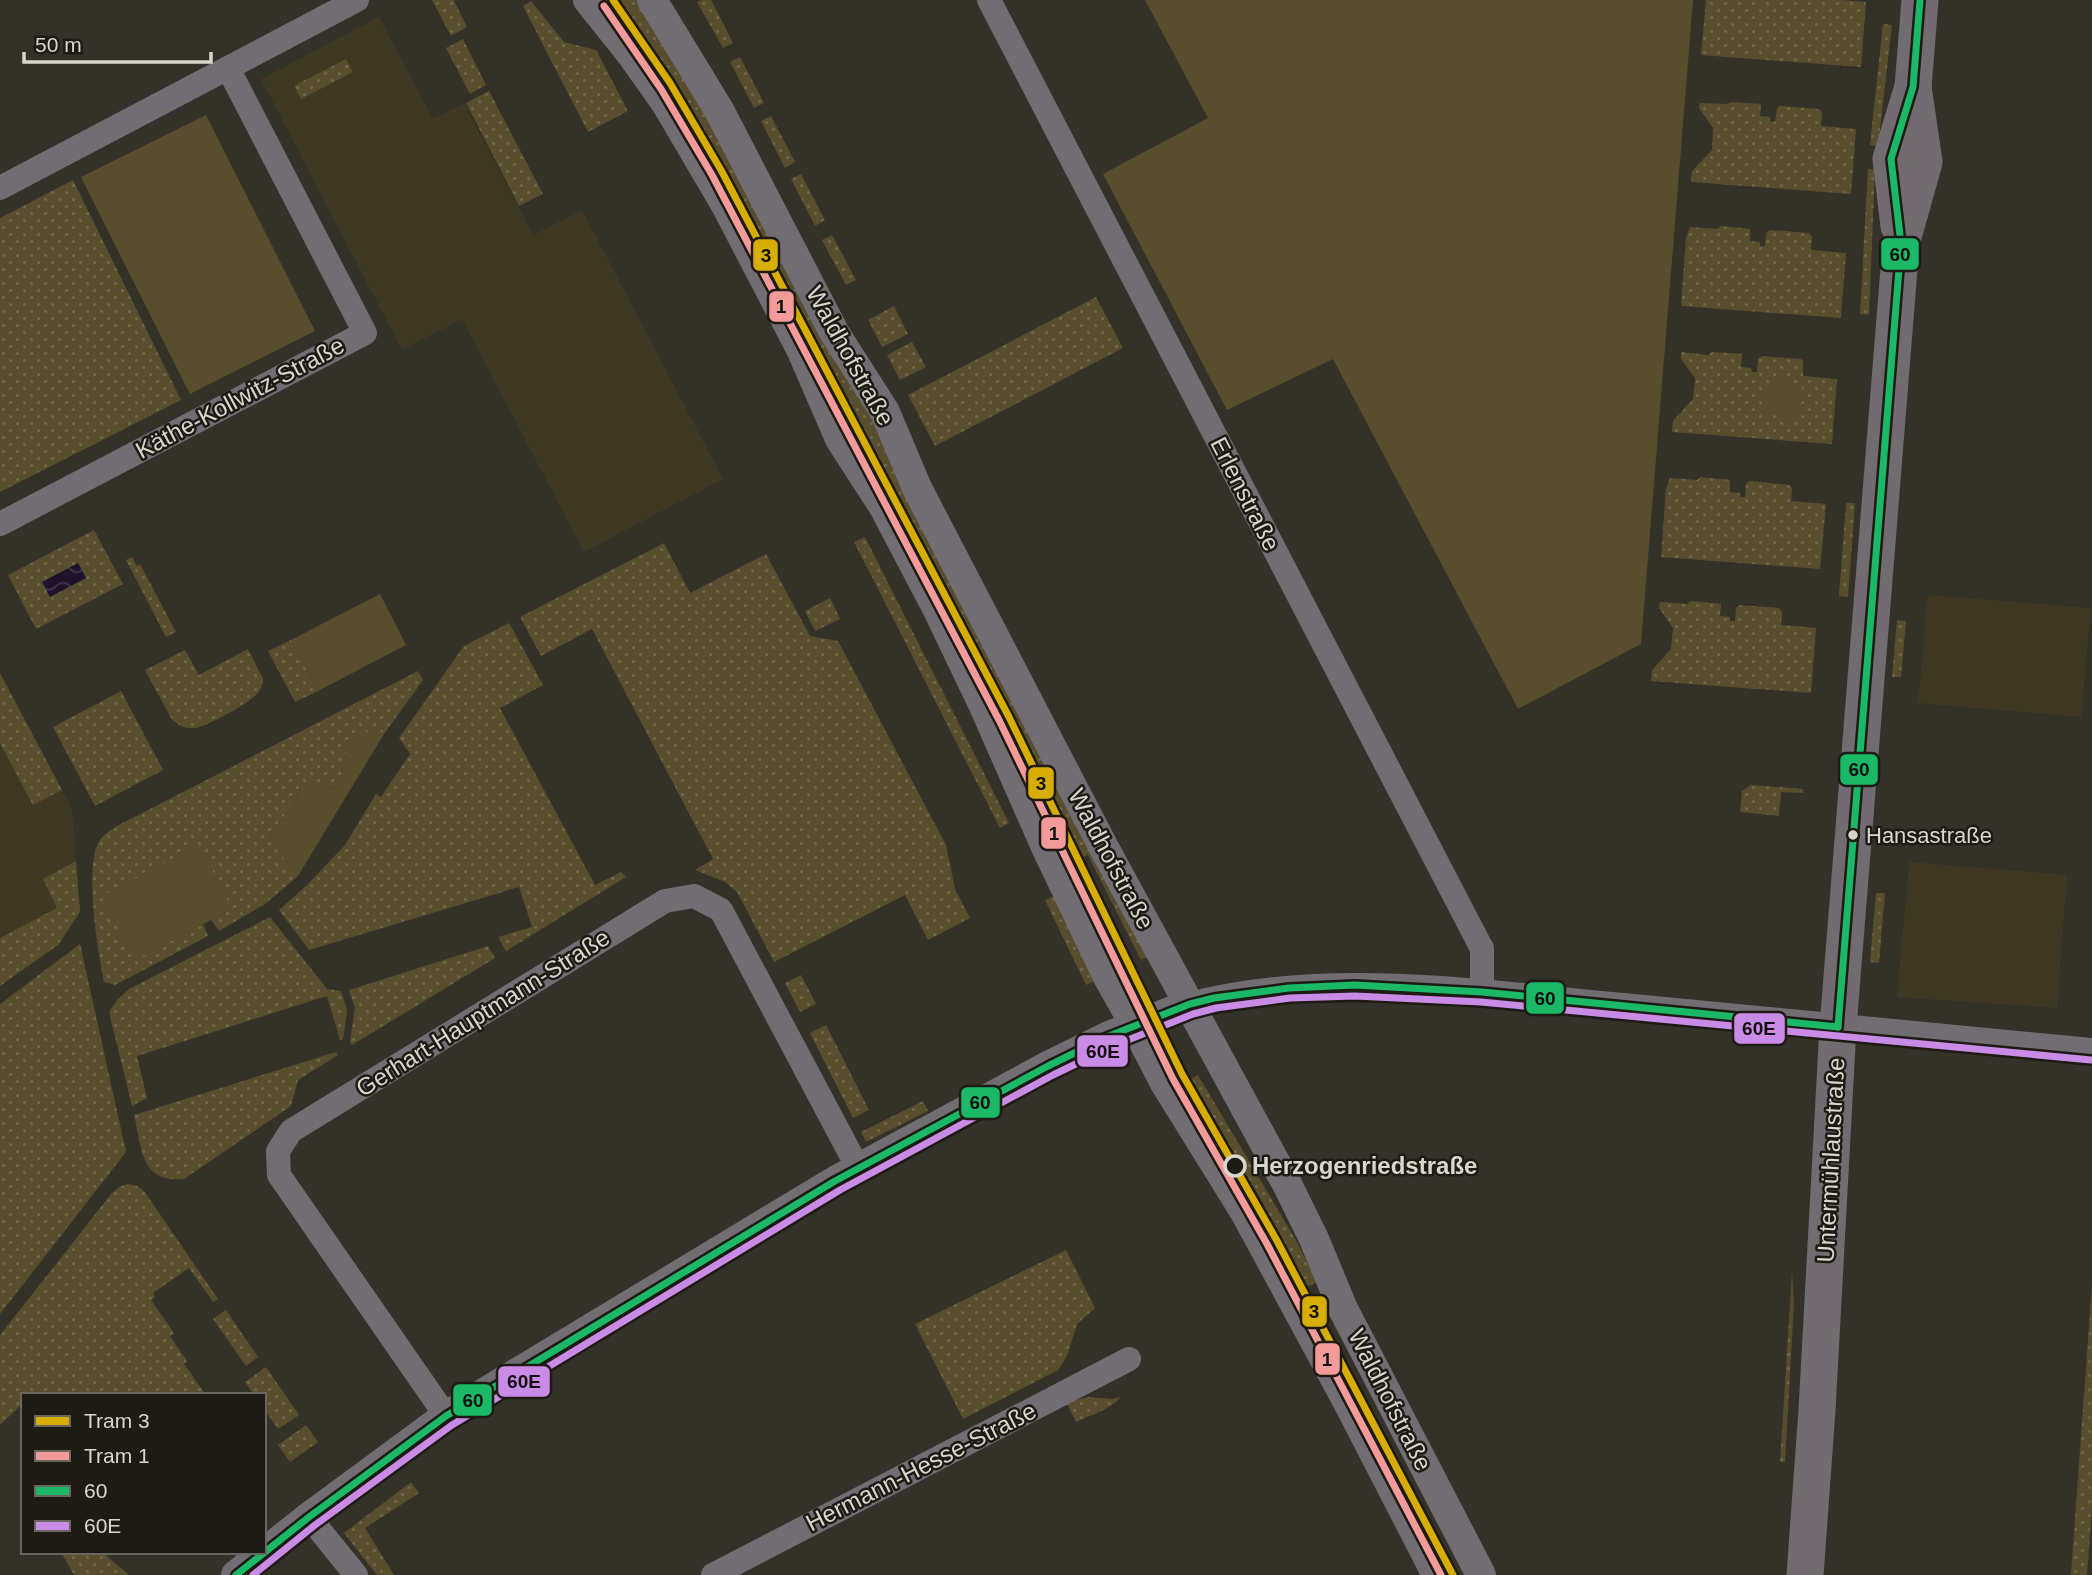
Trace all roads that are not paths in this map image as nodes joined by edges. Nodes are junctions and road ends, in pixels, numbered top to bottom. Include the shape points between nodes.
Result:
1 (358, 0) edge
2 (588, 0) edge
3 (653, 0) edge
4 (989, 0) edge
5 (1920, 0) edge
6 (228, 68) junction
7 (0, 188) edge
8 (0, 524) edge
9 (1482, 992) junction
10 (1190, 1004) junction
11 (1135, 1025) junction
12 (1838, 1027) junction
13 (2092, 1050) edge
14 (858, 1168) junction
15 (1129, 1359) dead end
16 (446, 1416) junction
17 (309, 1517) junction
18 (266, 1551) edge
19 (262, 1554) edge
20 (236, 1575) edge
21 (356, 1575) edge
22 (713, 1575) edge
23 (1437, 1575) edge
24 (1481, 1575) edge
25 (1805, 1575) edge

1 - 6 street
2 - 11 street, Waldhofstraße via 666,103 727,208 802,351 840,439 884,507 938,610 1101,964
3 - 10 street, Waldhofstraße via 719,110 834,331 885,412 917,488
4 - 9 street, Erlenstraße via 1480,945
5 - 12 main road, Untermühlaustraße via 1913,86 1891,159 1901,244
6 - 7 street
6 - 8 street, Käthe-Kollwitz-Straße via 365,333
9 - 10 street via 1355,985 1289,988
9 - 12 street
10 - 11 street
10 - 24 street, Waldhofstraße via 1288,1186 1343,1309
11 - 14 street
11 - 23 street, Waldhofstraße via 1165,1083 1245,1212
12 - 13 street
12 - 25 main road, Untermühlaustraße
14 - 16 street
14 - 16 street, Gerhart-Hauptmann-Straße via 720,910 694,895 665,901 291,1131 278,1151 279,1175
15 - 22 street, Hermann-Hesse-Straße
16 - 17 street
17 - 18 street
17 - 21 street
19 - 20 street

